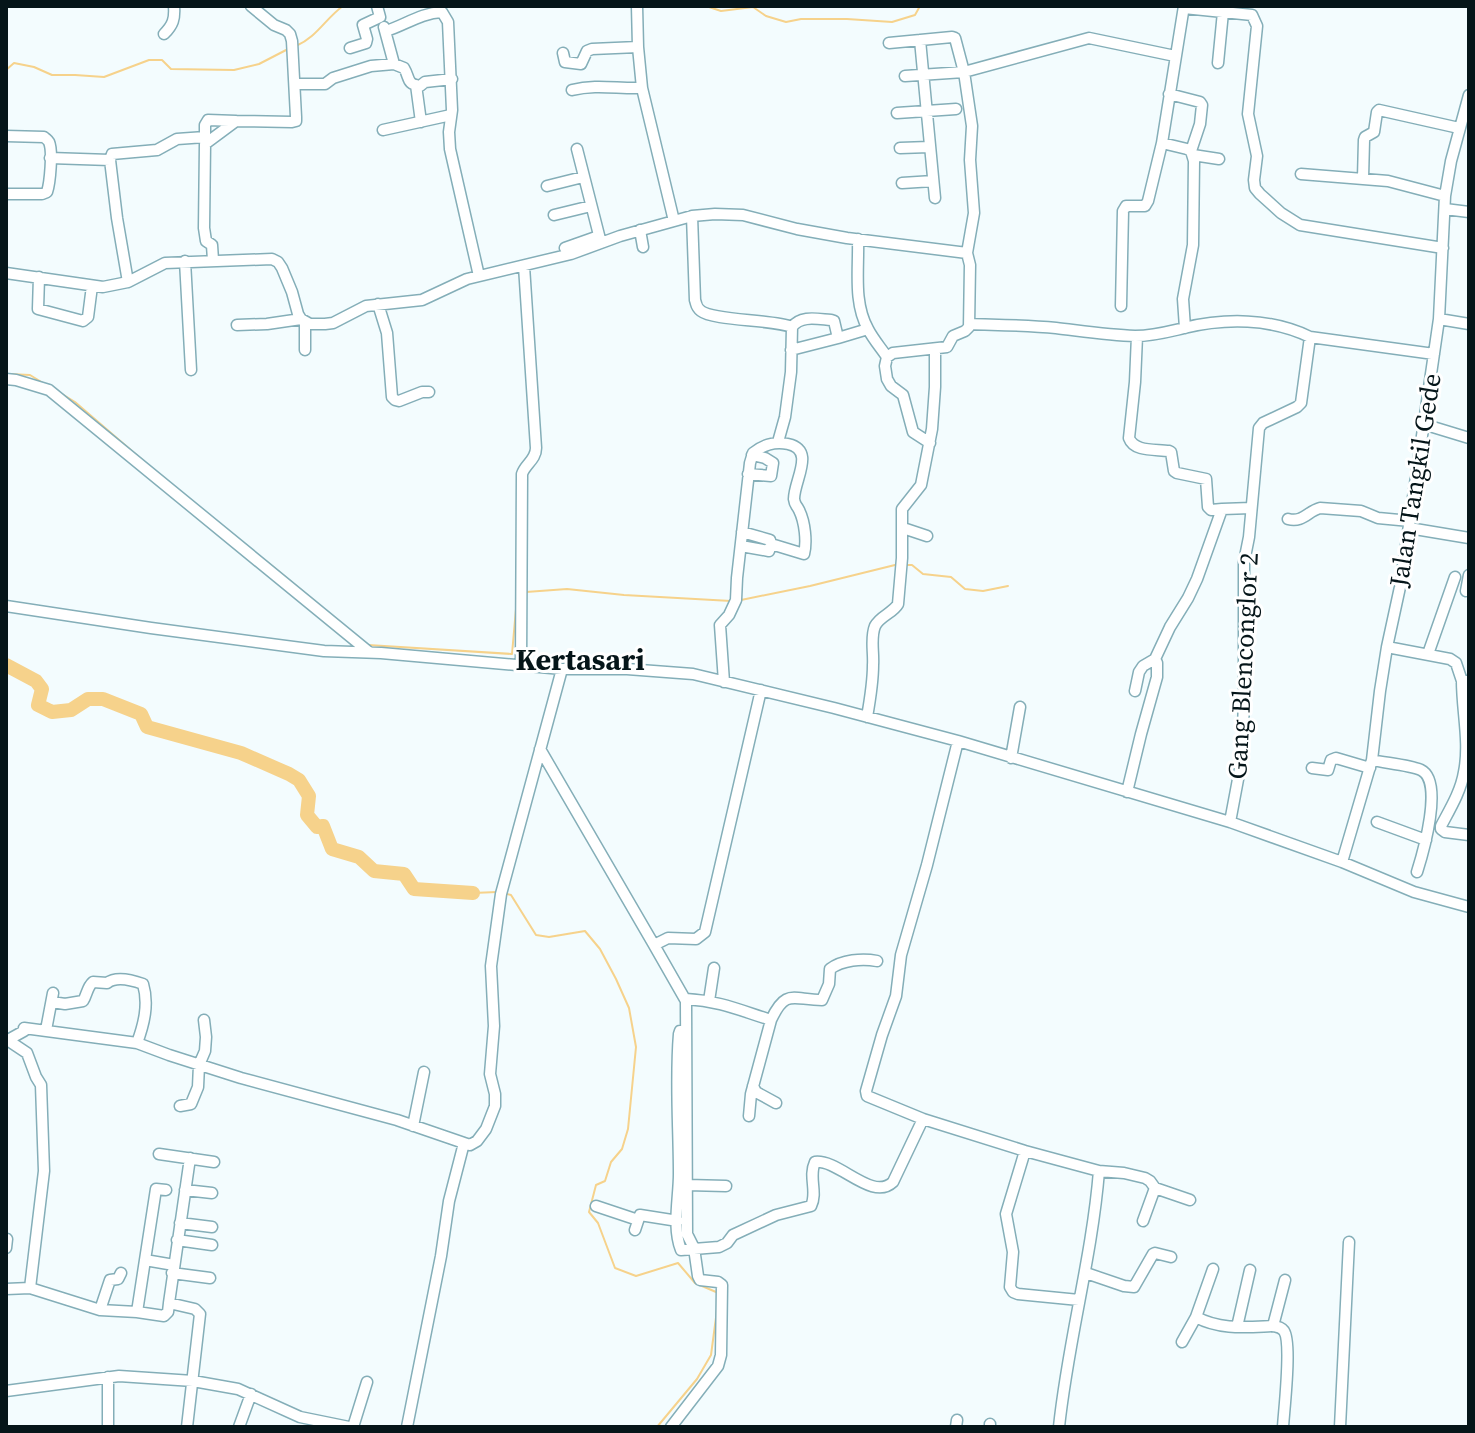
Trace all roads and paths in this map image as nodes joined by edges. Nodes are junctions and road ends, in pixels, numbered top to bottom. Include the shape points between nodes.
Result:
1 (174, 6) edge
2 (251, 6) edge
3 (637, 6) edge
4 (1184, 7) edge
5 (378, 11) edge
6 (1223, 12) junction
7 (386, 31) junction
8 (164, 34) dead end
9 (920, 40) junction
10 (889, 43) dead end
11 (638, 47) junction
12 (563, 53) dead end
13 (1175, 56) junction
14 (1218, 63) dead end
15 (394, 64) junction
16 (364, 68) junction
17 (964, 72) junction
18 (924, 75) junction
19 (905, 76) dead end
20 (452, 79) junction
21 (295, 84) junction
22 (416, 85) junction
23 (642, 88) junction
24 (572, 90) dead end
25 (1169, 94) junction
26 (1469, 98) edge
27 (956, 109) dead end
28 (927, 110) junction
29 (897, 113) dead end
30 (451, 115) junction
31 (236, 121) junction
32 (421, 122) junction
33 (1459, 128) junction
34 (383, 130) dead end
35 (6, 136) edge
36 (205, 141) junction
37 (1162, 143) junction
38 (929, 147) junction
39 (900, 148) dead end
40 (577, 149) dead end
41 (1192, 153) junction
42 (50, 158) junction
43 (1219, 159) dead end
44 (110, 160) junction
45 (1301, 174) dead end
46 (583, 177) junction
47 (1363, 178) junction
48 (933, 181) junction
49 (902, 183) dead end
50 (547, 186) dead end
51 (6, 194) edge
52 (1445, 196) junction
53 (935, 198) dead end
54 (591, 206) junction
55 (1445, 209) junction
56 (1469, 212) edge
57 (554, 215) dead end
58 (692, 216) junction
59 (674, 221) junction
60 (640, 230) junction
61 (858, 239) junction
62 (600, 240) junction
63 (643, 247) dead end
64 (565, 248) dead end
65 (1443, 248) junction
66 (967, 253) junction
67 (213, 260) junction
68 (185, 261) junction
69 (524, 266) junction
70 (6, 273) edge
71 (479, 276) junction
72 (39, 277) junction
73 (128, 282) junction
74 (92, 286) junction
75 (378, 304) junction
76 (1121, 306) dead end
77 (1439, 319) junction
78 (303, 320) junction
79 (970, 324) junction
80 (1469, 324) edge
81 (237, 325) dead end
82 (792, 327) junction
83 (1185, 328) junction
84 (868, 329) junction
85 (1137, 336) junction
86 (1310, 337) junction
87 (838, 338) junction
88 (935, 349) junction
89 (305, 350) dead end
90 (791, 350) junction
91 (1434, 354) junction
92 (887, 357) junction
93 (191, 370) dead end
94 (6, 379) edge
95 (429, 392) dead end
96 (1423, 424) junction
97 (1469, 438) edge
98 (778, 442) junction
99 (930, 443) junction
100 (752, 455) junction
101 (748, 474) junction
102 (1251, 508) junction
103 (1222, 509) junction
104 (1288, 519) dead end
105 (1410, 525) junction
106 (903, 528) junction
107 (742, 532) junction
108 (927, 536) dead end
109 (1469, 538) edge
110 (771, 544) junction
111 (741, 546) junction
112 (1469, 575) edge
113 (1455, 577) dead end
114 (1466, 591) dead end
115 (6, 606) edge
116 (1387, 647) junction
117 (370, 653) junction
118 (1428, 654) junction
119 (521, 658) junction
120 (1155, 659) junction
121 (562, 669) junction
122 (1465, 681) edge
123 (724, 682) junction
124 (761, 690) junction
125 (1135, 691) dead end
126 (1020, 707) dead end
127 (867, 717) junction
128 (958, 741) junction
129 (540, 749) junction
130 (1011, 758) junction
131 (1371, 764) junction
132 (1312, 768) dead end
133 (1127, 792) junction
134 (1230, 822) junction
135 (1377, 822) dead end
136 (1469, 835) edge
137 (1426, 840) junction
138 (1342, 862) junction
139 (1417, 872) dead end
140 (1469, 907) edge
141 (654, 945) junction
142 (877, 961) dead end
143 (714, 968) dead end
144 (686, 999) junction
145 (709, 1001) junction
146 (204, 1020) dead end
147 (771, 1020) junction
148 (46, 1030) junction
149 (8, 1041) edge
150 (137, 1043) junction
151 (199, 1065) junction
152 (424, 1072) dead end
153 (753, 1086) junction
154 (776, 1103) dead end
155 (180, 1106) dead end
156 (749, 1116) dead end
157 (923, 1119) junction
158 (413, 1126) junction
159 (464, 1143) junction
160 (1025, 1151) junction
161 (159, 1154) dead end
162 (190, 1158) junction
163 (214, 1162) dead end
164 (1099, 1171) junction
165 (726, 1186) dead end
166 (1155, 1188) junction
167 (683, 1189) junction
168 (166, 1190) dead end
169 (185, 1190) junction
170 (212, 1193) dead end
171 (1190, 1200) dead end
172 (596, 1206) dead end
173 (678, 1221) junction
174 (1143, 1221) dead end
175 (180, 1223) junction
176 (212, 1227) dead end
177 (177, 1240) junction
178 (1349, 1242) dead end
179 (212, 1245) dead end
180 (695, 1255) junction
181 (1171, 1257) dead end
182 (145, 1260) junction
183 (173, 1269) junction
184 (1213, 1269) dead end
185 (1250, 1270) dead end
186 (121, 1273) dead end
187 (1086, 1273) junction
188 (210, 1278) dead end
189 (1285, 1280) dead end
190 (30, 1288) junction
191 (6, 1289) edge
192 (1079, 1300) junction
193 (169, 1303) junction
194 (100, 1310) junction
195 (137, 1312) junction
196 (1196, 1317) junction
197 (1273, 1326) junction
198 (1237, 1327) junction
199 (1182, 1342) dead end
200 (108, 1377) junction
201 (193, 1381) junction
202 (367, 1382) dead end
203 (6, 1391) edge
204 (251, 1394) junction
205 (108, 1427) edge
206 (187, 1427) edge
207 (239, 1427) edge
208 (351, 1427) edge
209 (407, 1427) edge
210 (671, 1427) edge
211 (1059, 1427) edge
212 (1283, 1427) edge
213 (1340, 1427) edge

1 - 8 street via 172,25
2 - 21 street via 290,34
3 - 11 street
4 - 6 street
4 - 13 street
5 - 7 street
5 - 16 street via 363,24 366,43 354,47
6 - 14 street
6 - 65 street via 1252,15 1257,26 1248,114 1257,156 1255,188 1260,194 1300,225
7 - 15 street
7 - 20 street via 442,12 448,22
9 - 10 street
9 - 17 street via 955,38
9 - 18 street
11 - 12 street via 592,49 581,64 565,62
11 - 23 street
13 - 17 street via 1089,38
13 - 25 street
15 - 16 street
15 - 22 street via 404,68
16 - 21 street via 325,84
17 - 18 street
17 - 66 street via 972,126 974,213
18 - 19 street
18 - 28 street
20 - 22 street
20 - 30 street
21 - 31 street via 296,121
22 - 32 street
23 - 24 street
23 - 59 street
25 - 37 street
25 - 41 street via 1202,105
26 - 33 street, Jalan Tangkil Gede
27 - 28 street
28 - 29 street
28 - 38 street
30 - 32 street
30 - 71 street via 450,149
31 - 36 street
31 - 36 street via 209,119
32 - 34 street
33 - 47 street via 1379,110 1374,132 1364,140
33 - 52 street, Jalan Tangkil Gede
35 - 42 street via 44,137
36 - 44 street via 177,139 157,150 112,154
36 - 67 street via 204,228
37 - 41 street
37 - 76 street via 1145,206 1126,206 1123,211
38 - 39 street
38 - 48 street
40 - 46 street
41 - 43 street
41 - 83 street via 1194,236 1183,299
42 - 44 street
42 - 51 street via 46,193
44 - 73 street
45 - 47 street
46 - 50 street
46 - 54 street
47 - 52 street
48 - 49 street
48 - 53 street
52 - 55 street, Jalan Tangkil Gede
54 - 57 street
54 - 62 street
55 - 56 street
55 - 65 street, Jalan Tangkil Gede
58 - 59 street
58 - 61 street via 743,215
58 - 82 street via 699,309
59 - 60 street
60 - 62 street
60 - 63 street
61 - 66 street
61 - 84 street via 857,283
62 - 64 street
62 - 69 street
65 - 77 street, Jalan Tangkil Gede
66 - 79 street
67 - 68 street
67 - 78 street via 278,262
68 - 73 street via 161,264
68 - 93 street
69 - 71 street
69 - 119 street via 536,454 522,474
70 - 72 street
71 - 75 street via 422,300
72 - 74 street
72 - 74 street via 38,309 83,321
73 - 74 street
75 - 78 street via 333,323
75 - 95 street via 387,333 392,397 399,401
77 - 80 street
77 - 91 street, Jalan Tangkil Gede
78 - 81 street
78 - 89 street
79 - 85 street
79 - 88 street via 947,347
82 - 87 street via 802,319 831,320
82 - 90 street
83 - 85 street
83 - 86 street via 1237,321
84 - 87 street
84 - 92 street
85 - 103 street via 1131,443 1171,452 1174,471 1206,479 1208,507
86 - 91 street
86 - 102 street, Gang Blenconglor 2 via 1301,403 1259,428
87 - 90 street
88 - 92 street
88 - 99 street
90 - 98 street
91 - 96 street, Jalan Tangkil Gede
92 - 99 street via 887,379 903,395 913,432
94 - 117 street via 49,390
96 - 97 street
96 - 105 street, Jalan Tangkil Gede
98 - 100 street
98 - 110 street via 802,451 794,498 805,551 802,555
99 - 106 street via 920,488 902,509
100 - 101 street
100 - 101 street via 773,463 771,476
101 - 107 street
102 - 103 street
102 - 134 street, Gang Blenconglor 2 via 1244,568 1242,758
103 - 120 street via 1197,579
104 - 105 street via 1302,519 1320,508 1361,511
105 - 109 street
105 - 116 street, Jalan Tangkil Gede
106 - 108 street
106 - 127 street via 897,607 874,631
107 - 110 street
107 - 111 street
110 - 111 street via 769,551
111 - 123 street via 736,601 720,625
112 - 114 street
113 - 118 street
115 - 117 street
116 - 118 street
116 - 131 street, Jalan Tangkil Gede
117 - 119 street
118 - 122 street via 1455,661
119 - 121 street
120 - 125 street via 1139,672
120 - 133 street via 1157,677
121 - 123 street via 693,674
121 - 129 street
122 - 136 street via 1464,772 1441,829
123 - 124 street
124 - 127 street
124 - 141 street via 705,932 696,939 668,938
126 - 130 street
127 - 128 street
128 - 130 street
128 - 157 street via 901,955 896,996 866,1091 868,1097
129 - 141 street
129 - 159 street via 502,891 491,966 490,1074 495,1106 477,1141
130 - 133 street
131 - 132 street via 1336,758 1328,770
131 - 137 street via 1425,773 1433,802
131 - 138 street, Jalan Tangkil Gede
133 - 134 street
134 - 138 street
135 - 137 street
137 - 139 street
138 - 140 street via 1414,892
141 - 144 street
142 - 147 street via 836,965 830,969 822,1000 787,999
143 - 145 street
144 - 145 street
144 - 167 street
145 - 147 street
146 - 151 street via 205,1051
147 - 153 street
148 - 149 street via 24,1028
148 - 150 street
148 - 150 street via 53,997 65,1004 83,1001 93,982 118,979 143,984 144,1025
149 - 190 street via 27,1053 41,1085 44,1171
150 - 151 street
151 - 155 street via 191,1104
151 - 158 street
152 - 158 street
153 - 154 street
153 - 156 street
157 - 160 street
157 - 180 street via 889,1186 872,1186 826,1162 815,1162 811,1206 776,1215
158 - 159 street
159 - 209 street
160 - 164 street
160 - 192 street via 1006,1210 1013,1252 1010,1287 1018,1294
161 - 162 street
162 - 163 street
162 - 169 street
164 - 166 street via 1145,1178
164 - 187 street
165 - 167 street
166 - 171 street
166 - 174 street
167 - 173 street
167 - 180 street via 687,1234
168 - 182 street via 156,1189
169 - 170 street
169 - 175 street
172 - 173 street via 637,1225 640,1215
173 - 180 street via 681,1250
175 - 176 street
175 - 177 street
177 - 179 street
177 - 183 street
178 - 213 street
180 - 210 street via 700,1280 722,1285 721,1355 712,1376
181 - 187 street via 1153,1254 1134,1287
182 - 183 street
182 - 195 street
183 - 188 street
183 - 193 street
184 - 196 street
185 - 198 street
186 - 194 street via 110,1280
187 - 192 street
189 - 197 street
190 - 191 street
190 - 194 street
192 - 211 street
193 - 195 street via 164,1316
193 - 201 street via 200,1314
194 - 195 street
196 - 198 street
196 - 199 street
197 - 198 street
197 - 212 street via 1286,1336
200 - 201 street
200 - 203 street
200 - 205 street
201 - 204 street
201 - 206 street
202 - 208 street
204 - 207 street
204 - 208 street via 300,1417

